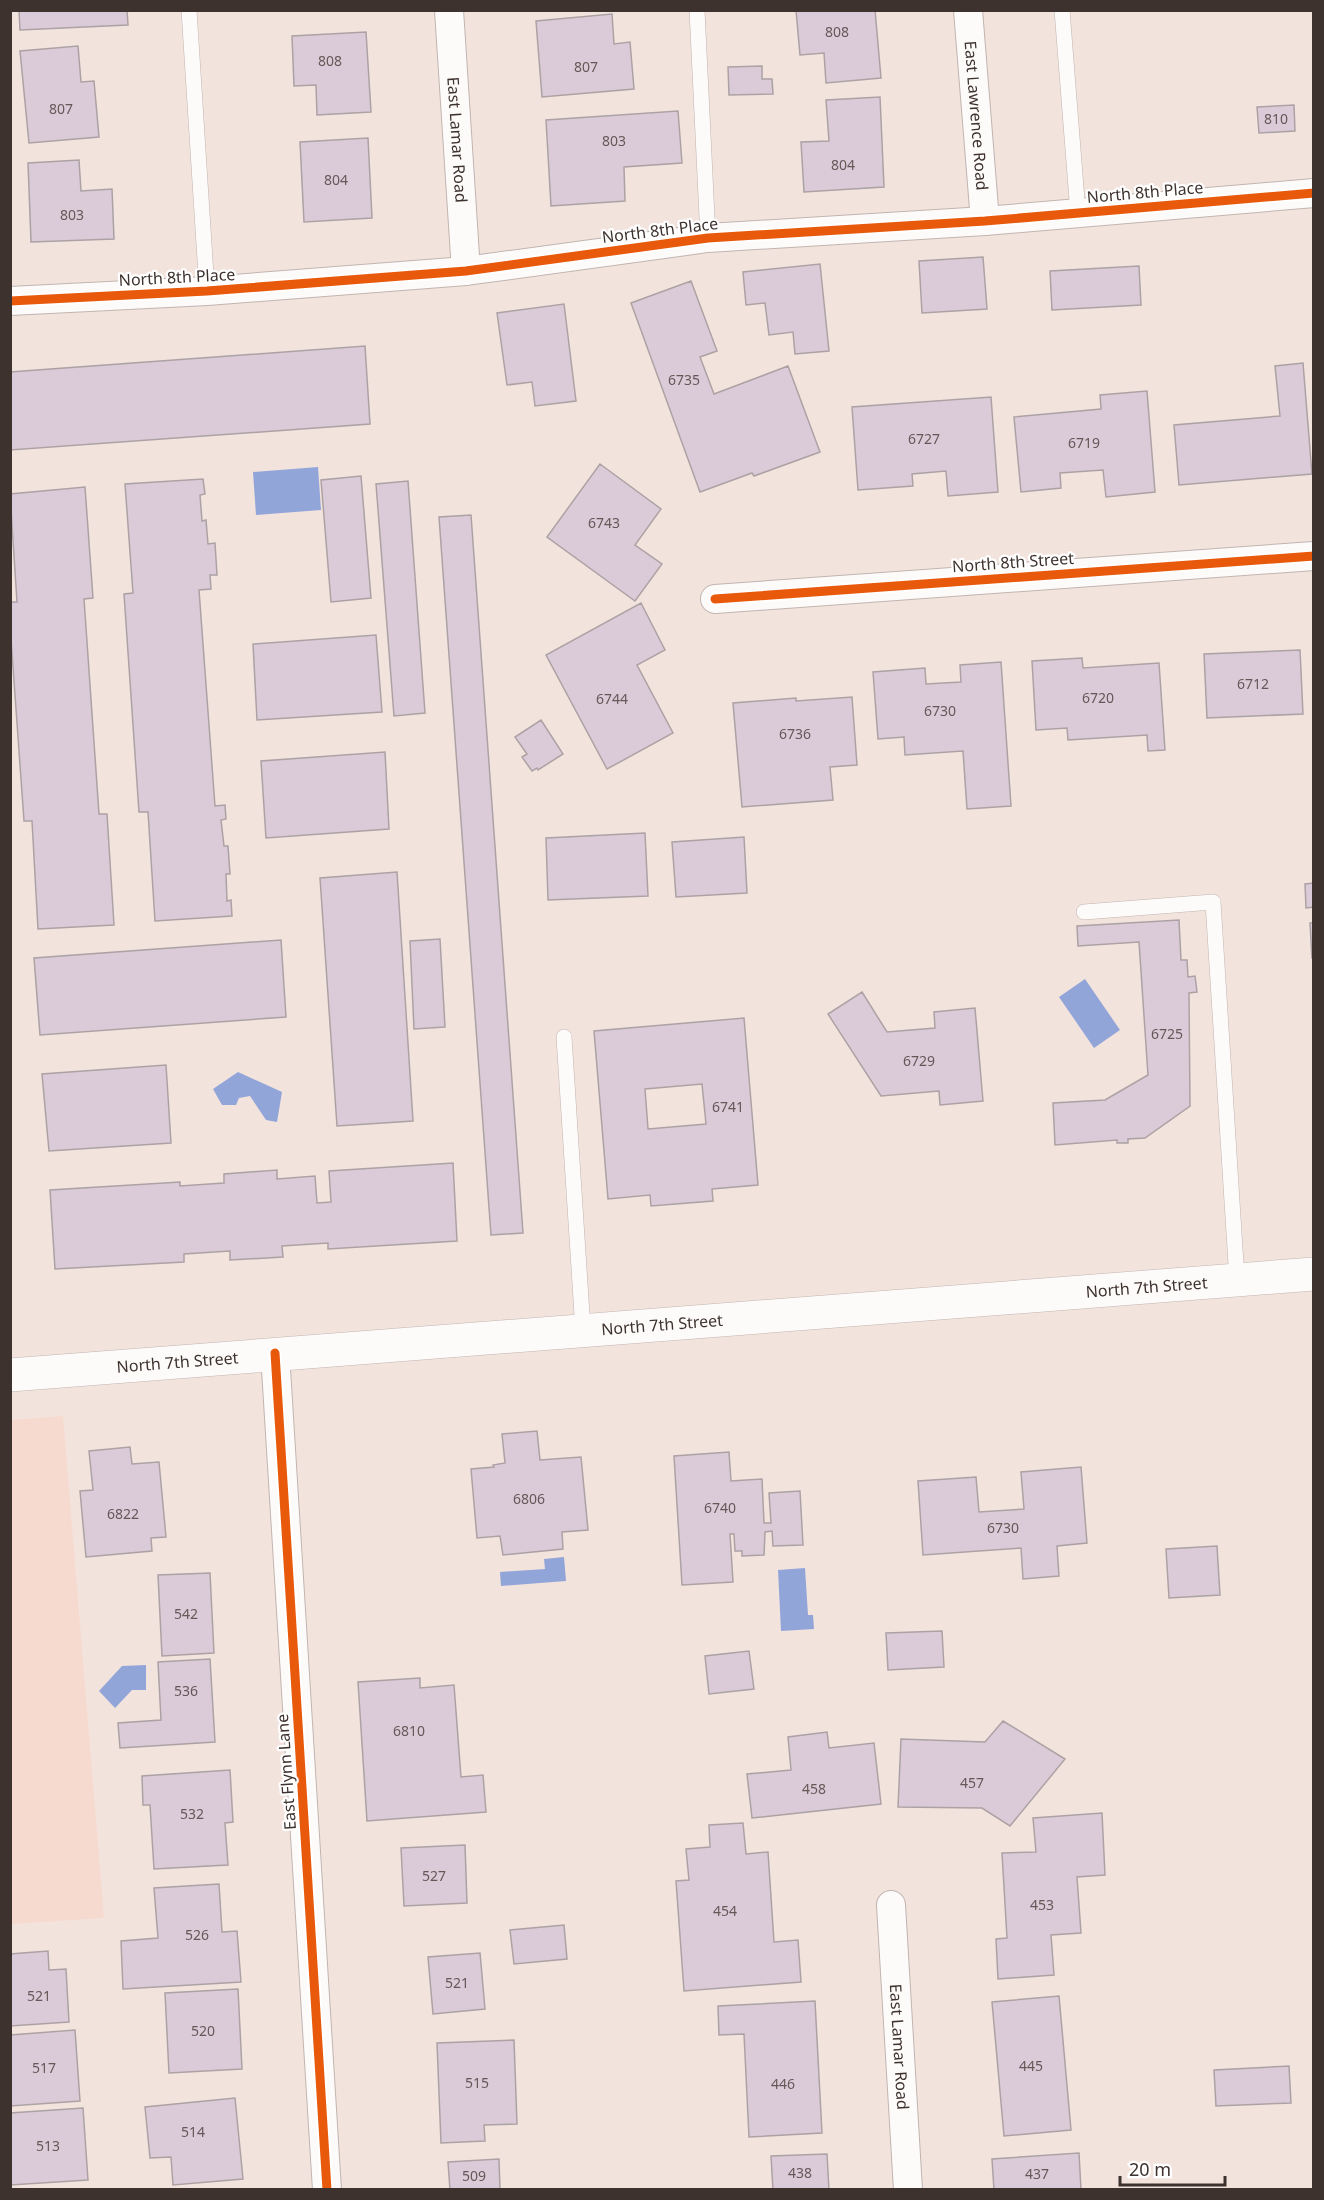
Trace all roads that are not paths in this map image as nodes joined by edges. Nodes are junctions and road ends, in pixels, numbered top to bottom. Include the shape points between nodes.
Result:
1 (189, 10) edge
2 (449, 10) edge
3 (698, 10) edge
4 (968, 10) edge
5 (1062, 10) edge
6 (1314, 193) edge
7 (1078, 213) junction
8 (985, 221) junction
9 (708, 238) junction
10 (466, 271) junction
11 (207, 291) junction
12 (10, 301) edge
13 (1314, 556) edge
14 (715, 599) dead end
15 (1084, 912) dead end
16 (564, 1037) dead end
17 (1314, 1274) edge
18 (1237, 1280) junction
19 (583, 1330) junction
20 (275, 1353) junction
21 (10, 1375) edge
22 (891, 1905) dead end
23 (327, 2190) edge
24 (908, 2190) edge

1 - 11 lane
2 - 10 street, East Lamar Road
3 - 9 lane
4 - 8 street, East Lawrence Road
5 - 7 lane
6 - 7 street, North 8th Place
7 - 8 street, North 8th Place
8 - 9 street, North 8th Place
9 - 10 street, North 8th Place
10 - 11 street, North 8th Place
11 - 12 street, North 8th Place
13 - 14 street, North 8th Street
15 - 18 lane via 1213,902
16 - 19 lane
17 - 18 main road, North 7th Street
18 - 19 main road, North 7th Street
19 - 20 main road, North 7th Street
20 - 21 main road, North 7th Street
20 - 23 street, East Flynn Lane
22 - 24 street, East Lamar Road

